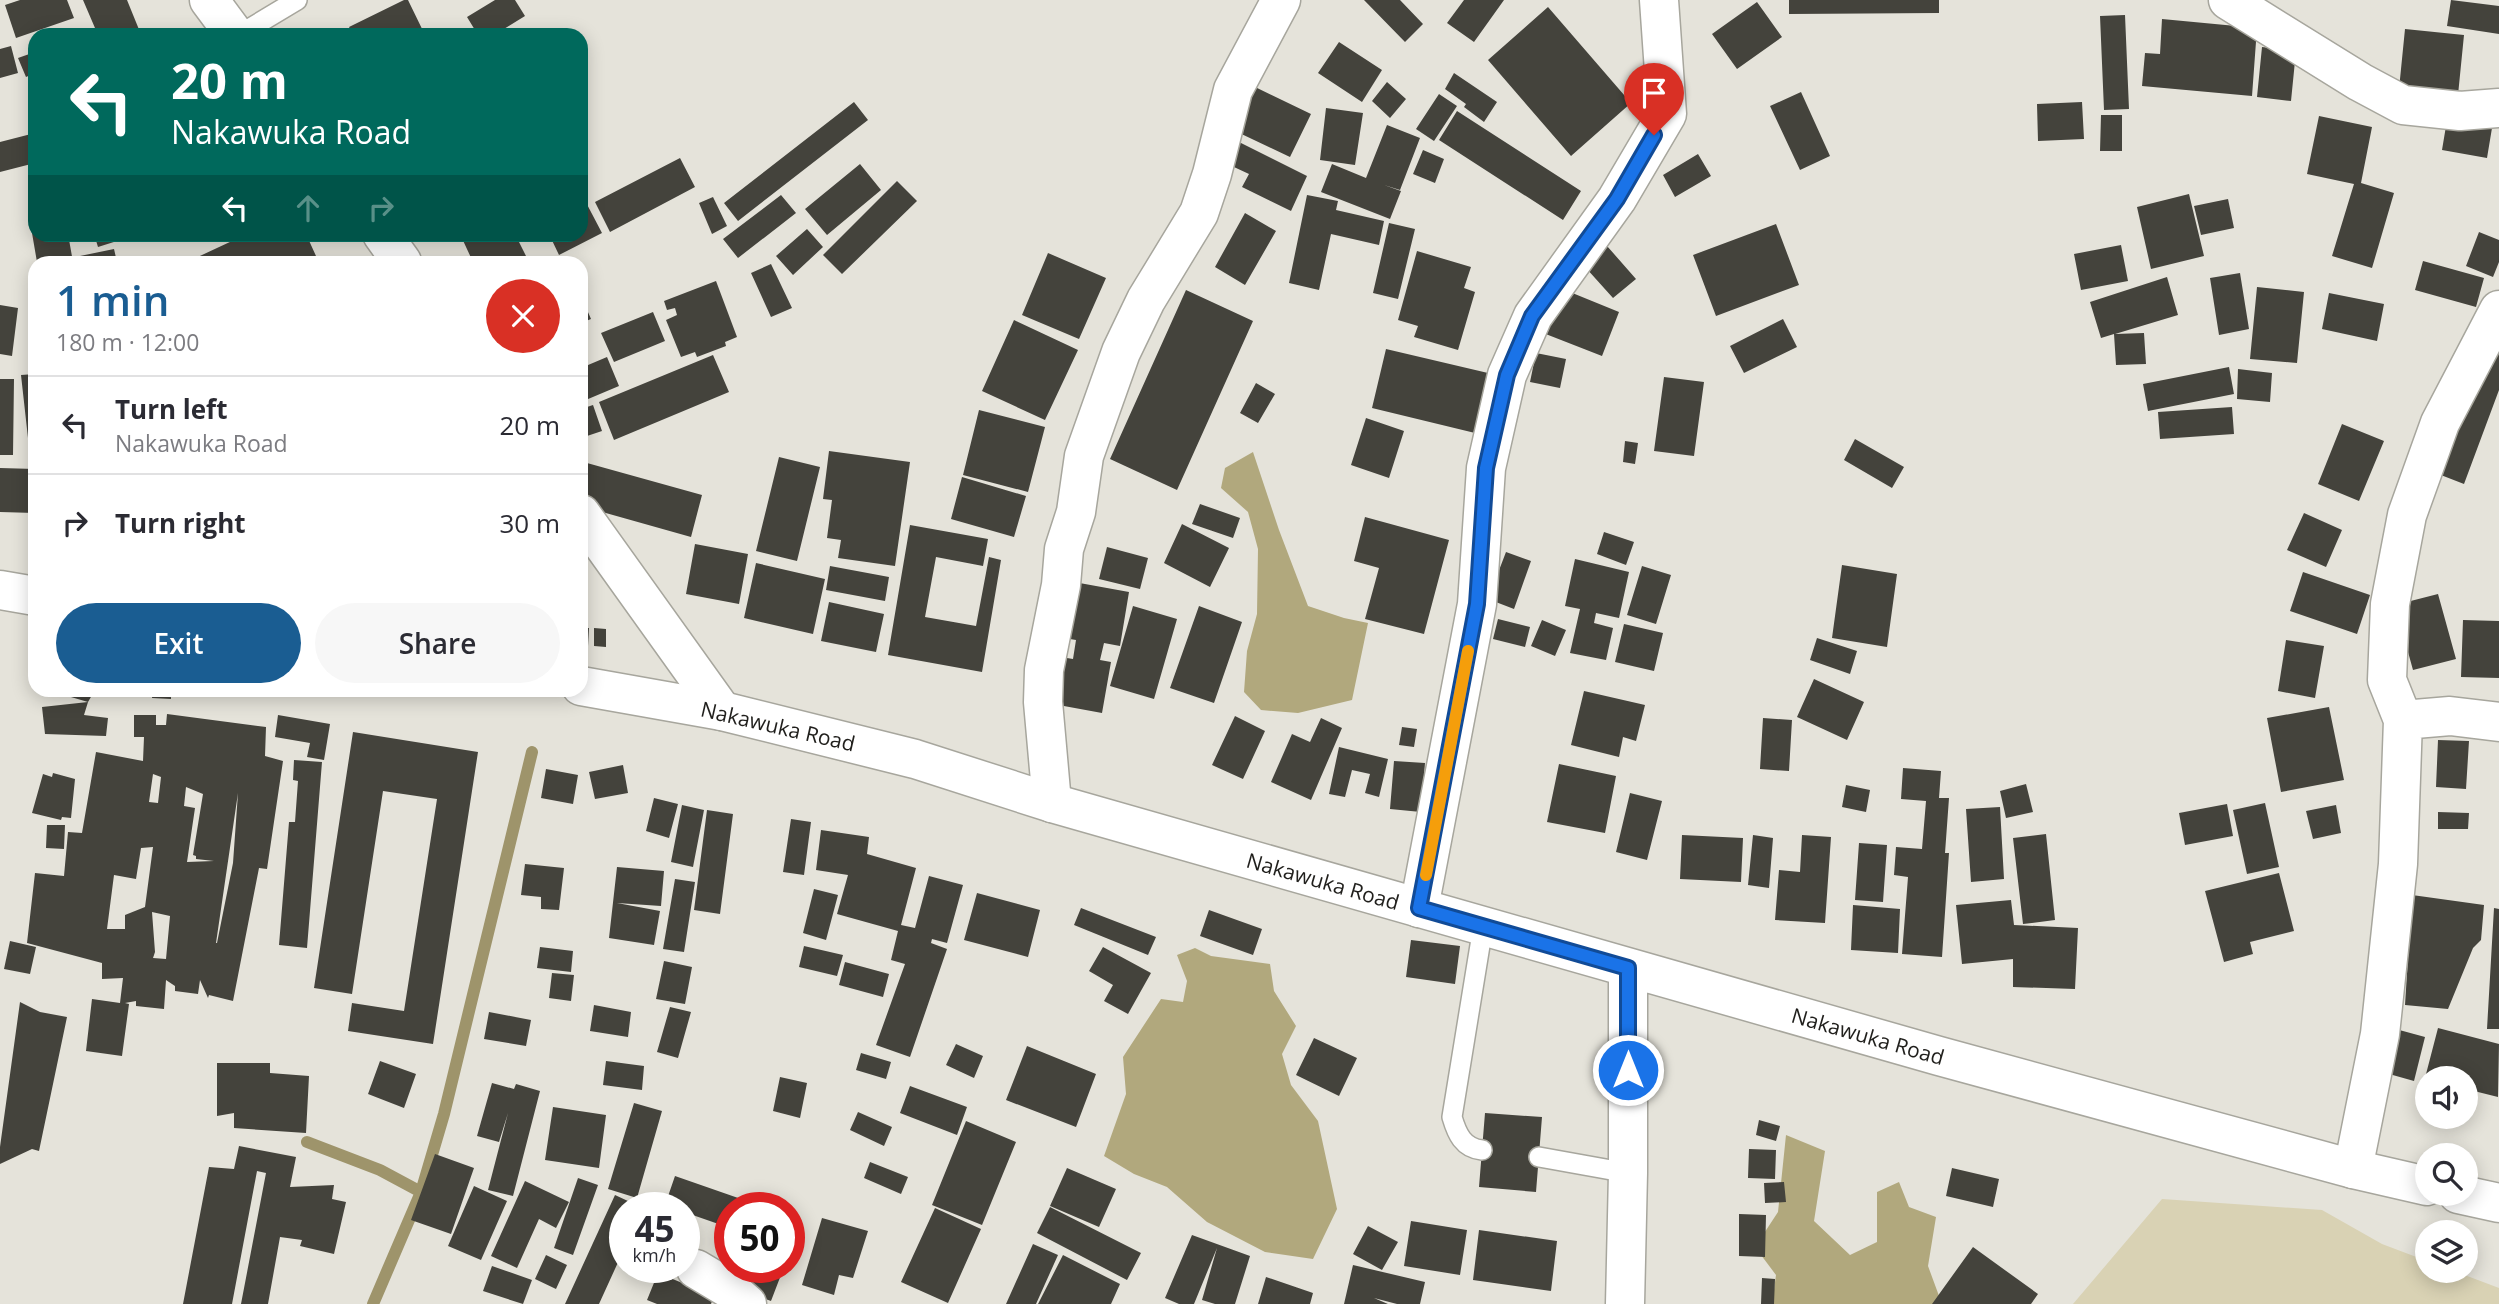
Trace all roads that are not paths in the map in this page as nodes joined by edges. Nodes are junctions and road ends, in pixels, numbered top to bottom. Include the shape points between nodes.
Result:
1 (209, 0) edge
2 (297, 0) edge
3 (1281, 0) edge
4 (1658, 0) edge
5 (2228, 0) edge
6 (231, 28) edge
7 (249, 28) edge
8 (2499, 108) edge
9 (2499, 310) edge
10 (588, 524) edge
11 (0, 590) edge
12 (28, 595) edge
13 (588, 687) edge
14 (722, 711) junction
15 (2403, 720) junction
16 (2499, 722) edge
17 (1052, 803) junction
18 (1419, 908) junction
19 (1483, 927) junction
20 (1628, 968) junction
21 (1482, 1150) dead end
22 (1539, 1157) dead end
23 (2353, 1168) junction
24 (1628, 1173) junction
25 (2415, 1183) edge
26 (2478, 1198) edge
27 (2499, 1203) edge
28 (700, 1271) edge
29 (747, 1304) edge
30 (1625, 1304) edge

1 - 6 street
2 - 7 lane
3 - 17 street via 1233,90 1199,213 1146,300 1121,352 1084,456 1044,670
4 - 18 street via 1667,114 1617,199 1532,316 1507,375 1486,468 1477,604
5 - 8 street via 2403,105 2460,111
9 - 15 street via 2440,424 2407,515 2390,604 2387,680
10 - 14 street
11 - 12 street
13 - 14 street, Nakawuka Road
14 - 17 street, Nakawuka Road via 915,758
15 - 16 street via 2450,716
15 - 23 street via 2398,864 2380,1034
17 - 18 street, Nakawuka Road
18 - 19 street, Nakawuka Road
19 - 20 street, Nakawuka Road
19 - 21 lane via 1452,1117 1459,1138
20 - 23 street, Nakawuka Road
20 - 24 street
22 - 24 lane
23 - 25 street, Nakawuka Road
24 - 30 street
26 - 27 street
28 - 29 street

